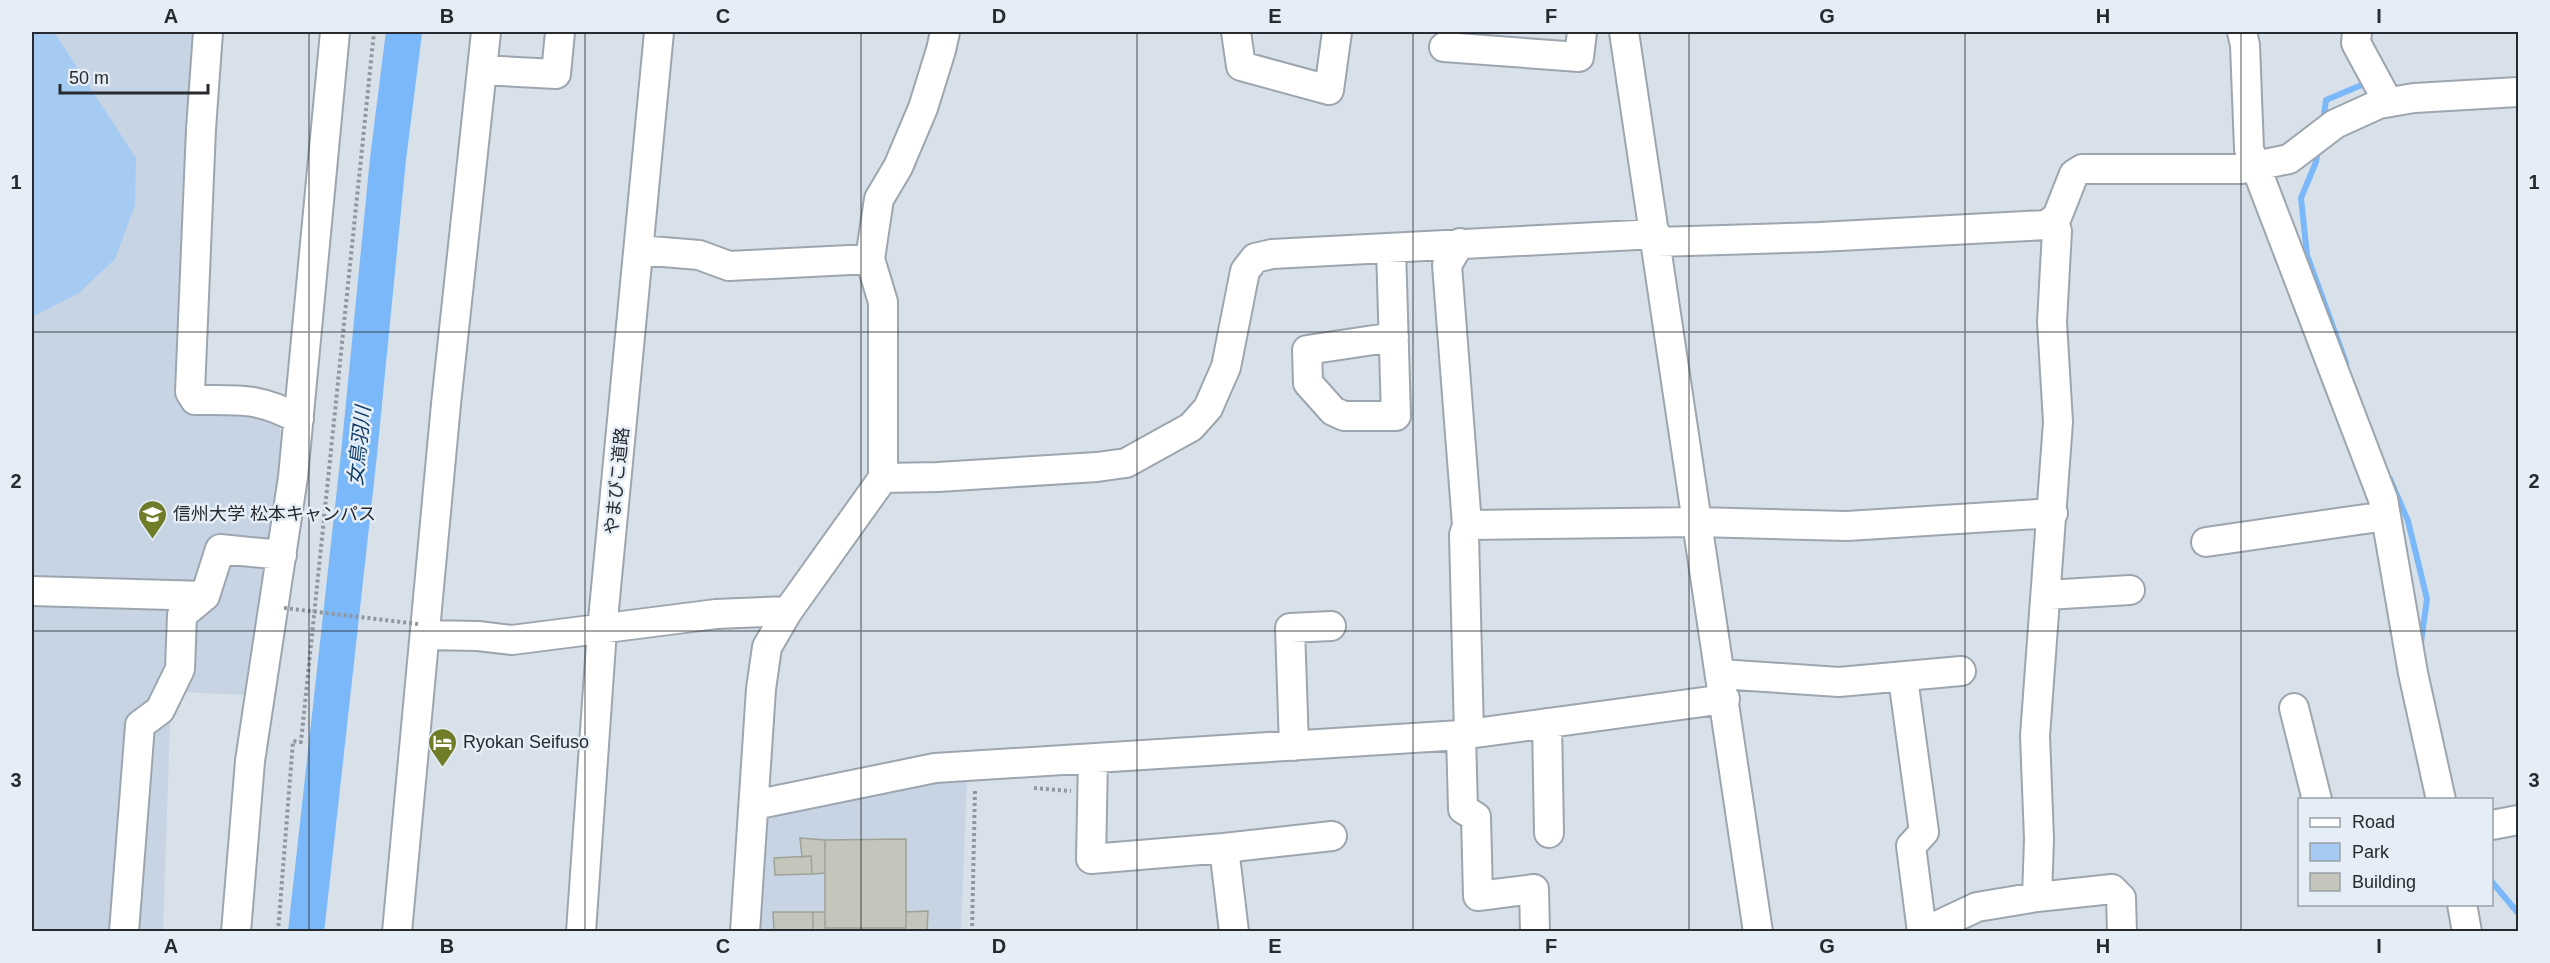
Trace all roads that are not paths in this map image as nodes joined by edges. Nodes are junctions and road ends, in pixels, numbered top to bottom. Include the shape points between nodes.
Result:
1 (208, 32) edge
2 (334, 32) edge
3 (486, 32) edge
4 (560, 32) edge
5 (659, 32) edge
6 (945, 32) edge
7 (1236, 32) edge
8 (1337, 32) edge
9 (1582, 32) edge
10 (1624, 32) edge
11 (2242, 32) edge
12 (2357, 32) edge
13 (1444, 47) dead end
14 (482, 70) junction
15 (2518, 92) edge
16 (2388, 102) junction
17 (2256, 165) junction
18 (2053, 221) junction
19 (1657, 238) junction
20 (1460, 243) junction
21 (1391, 248) junction
22 (639, 250) junction
23 (870, 259) junction
24 (1394, 337) dead end
25 (299, 419) junction
26 (883, 478) junction
27 (2053, 513) junction
28 (2386, 516) junction
29 (1698, 522) junction
30 (1467, 525) junction
31 (2206, 542) dead end
32 (282, 555) junction
33 (2130, 590) dead end
34 (32, 591) edge
35 (2046, 595) junction
36 (205, 596) junction
37 (788, 611) junction
38 (1331, 626) dead end
39 (422, 629) junction
40 (602, 630) junction
41 (1961, 671) dead end
42 (1903, 678) junction
43 (1722, 686) junction
44 (2295, 708) dead end
45 (1547, 723) junction
46 (1465, 735) junction
47 (1294, 746) junction
48 (1093, 759) junction
49 (2317, 798) edge
50 (2441, 798) edge
51 (754, 806) junction
52 (2518, 820) edge
53 (2493, 825) edge
54 (1549, 833) dead end
55 (1332, 836) dead end
56 (1224, 848) junction
57 (2037, 897) junction
58 (2462, 906) edge
59 (124, 932) edge
60 (236, 932) edge
61 (397, 932) edge
62 (581, 932) edge
63 (745, 932) edge
64 (1234, 932) edge
65 (1535, 932) edge
66 (1758, 932) edge
67 (1923, 932) edge
68 (2122, 932) edge
69 (2467, 932) edge

1 - 25 street via 190,392 195,400 255,401
2 - 25 street
3 - 14 street
4 - 14 street via 556,74
5 - 22 street, やまびこ道路
6 - 23 street via 923,108 898,167 879,199
7 - 8 street via 1241,66 1329,90
9 - 13 street via 1579,57
10 - 19 street
11 - 17 street via 2249,149
12 - 16 street via 2356,43
14 - 39 street
15 - 16 street
16 - 17 street via 2335,124 2289,159
17 - 18 street via 2241,169 2082,169 2074,174
17 - 28 street via 2355,421
18 - 19 street via 2046,225 1820,237
18 - 27 street via 2057,231 2052,322 2058,422
19 - 20 street
19 - 29 street
20 - 21 street
20 - 30 street via 1447,265
21 - 24 street
21 - 26 street via 1255,258 1245,271 1226,367 1208,408 1191,427 1126,463
22 - 23 street via 699,255 729,266
22 - 40 street, やまびこ道路
23 - 26 street via 883,302
25 - 32 street
26 - 37 street
27 - 29 street via 1847,526
27 - 35 street
28 - 31 street
28 - 50 street via 2413,673
29 - 30 street
29 - 43 street
30 - 46 street
32 - 36 street via 220,549
32 - 60 street via 250,761
33 - 35 street
34 - 36 street
35 - 57 street via 2035,736 2040,839
36 - 59 street via 182,615 180,669 160,710 140,725
37 - 40 street via 716,614
37 - 51 street via 766,647
38 - 47 street via 1290,628
39 - 40 street via 512,640
39 - 61 street
40 - 62 street, やまびこ道路
41 - 42 street
42 - 43 street
42 - 67 street via 1924,832 1911,846
43 - 45 street
43 - 66 street
44 - 49 street
45 - 46 street
45 - 54 street
46 - 47 street
46 - 65 street via 1462,809 1476,817 1478,896 1534,889
47 - 48 street
48 - 51 street via 935,768
48 - 56 street via 1091,859
51 - 63 street
52 - 53 street
55 - 56 street
56 - 64 street
57 - 67 street via 1977,907
57 - 68 street via 2112,889 2121,898
58 - 69 street

